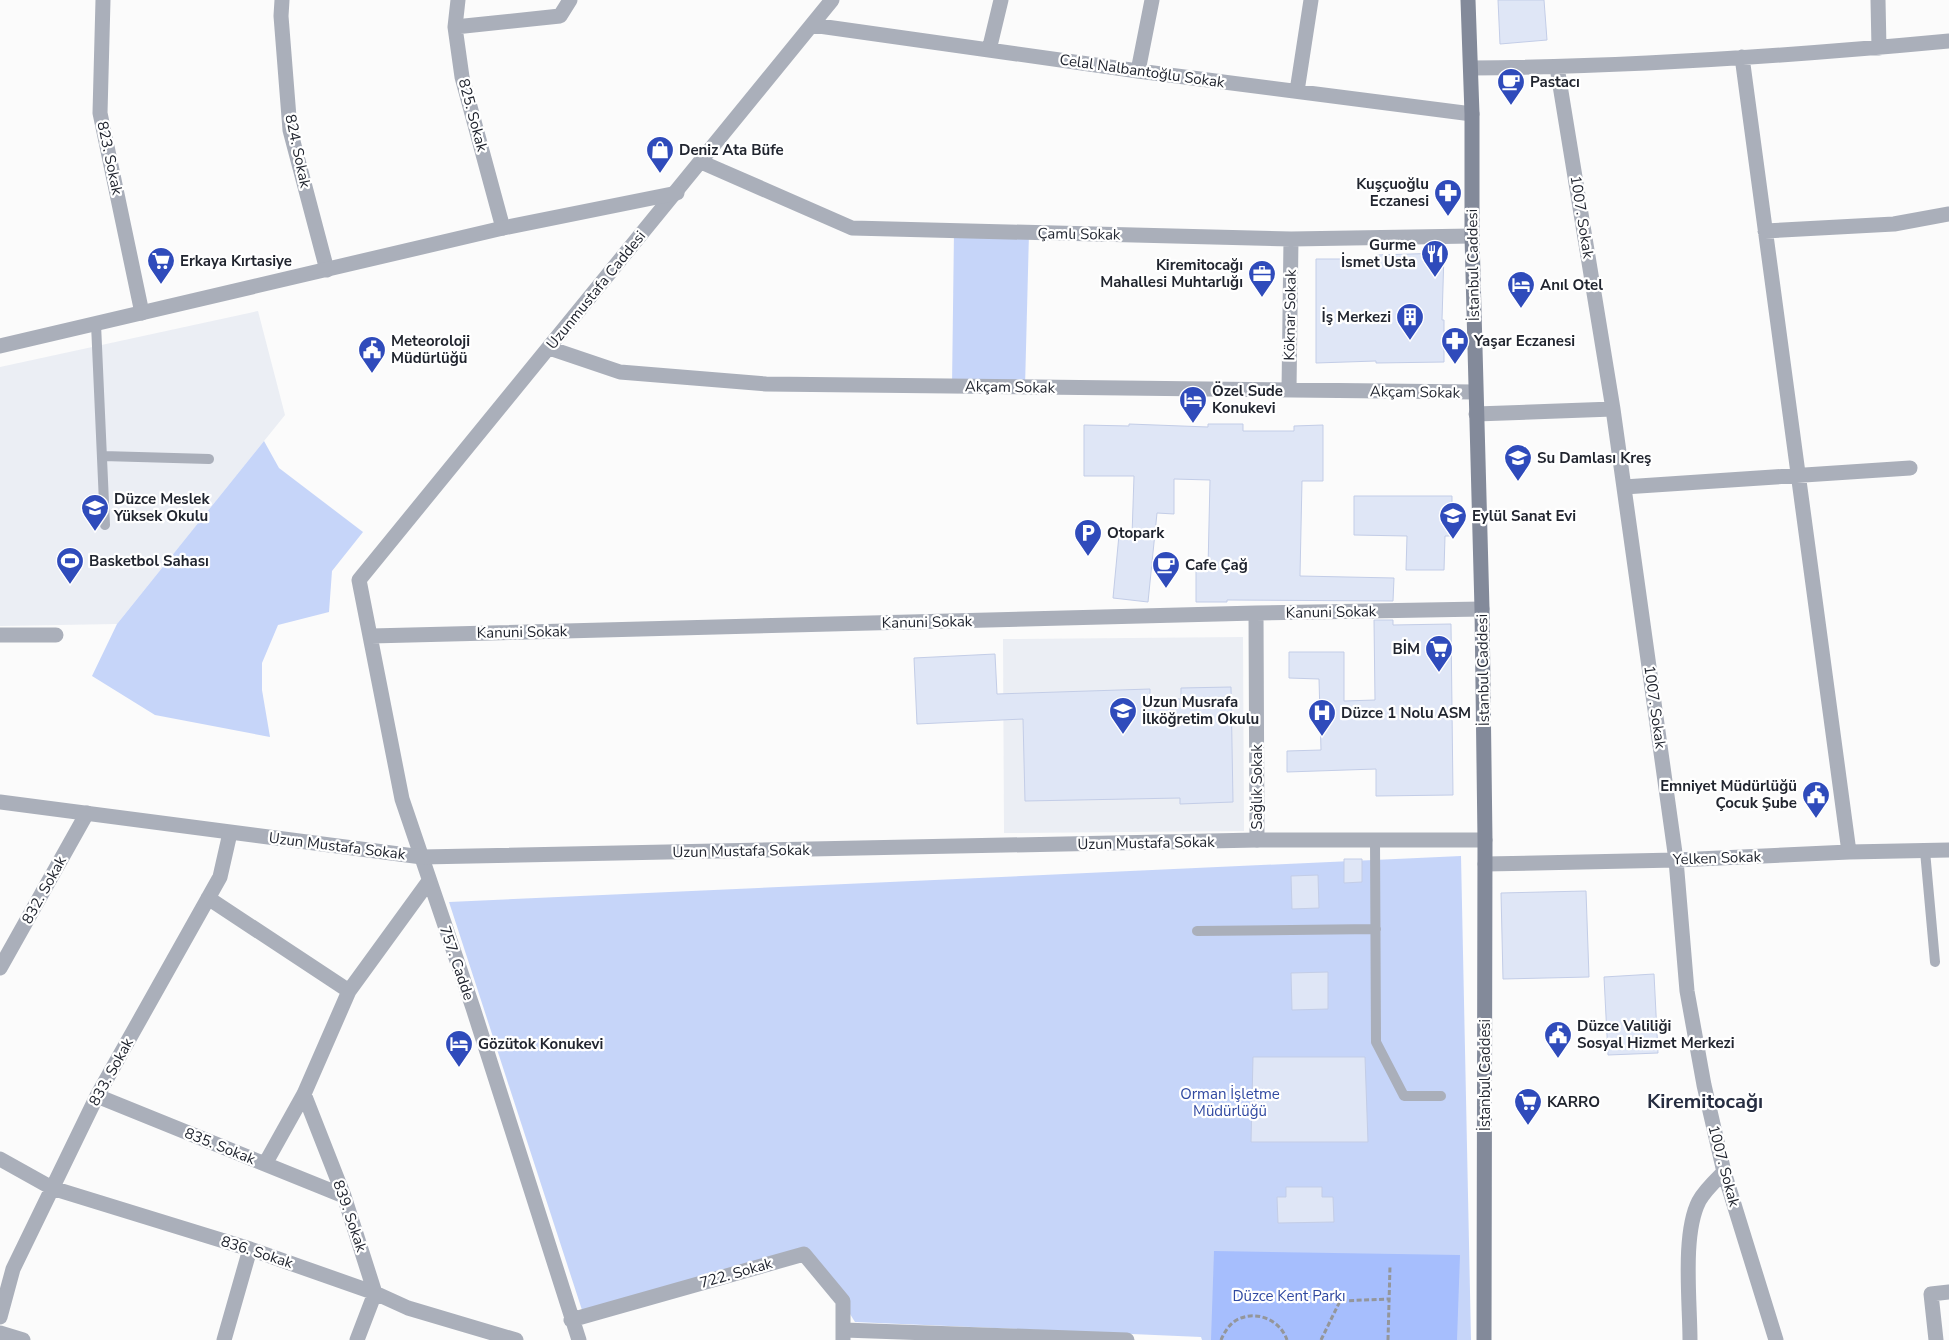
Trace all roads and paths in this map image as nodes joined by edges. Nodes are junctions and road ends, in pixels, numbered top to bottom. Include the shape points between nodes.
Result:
1 (103, 0) edge
2 (282, 0) edge
3 (458, 0) edge
4 (570, 0) edge
5 (832, 0) edge
6 (1001, 0) edge
7 (1152, 0) edge
8 (1311, 0) edge
9 (1468, 0) edge
10 (1878, 0) edge
11 (812, 25) junction
12 (455, 27) junction
13 (1949, 41) edge
14 (1879, 48) junction
15 (989, 50) junction
16 (1742, 57) junction
17 (1557, 67) junction
18 (1471, 68) junction
19 (1138, 71) junction
20 (1297, 91) junction
21 (1472, 114) junction
22 (701, 162) junction
23 (676, 193) junction
24 (1949, 214) edge
25 (503, 228) junction
26 (1765, 231) junction
27 (1472, 236) junction
28 (1291, 239) junction
29 (327, 270) junction
30 (142, 313) junction
31 (96, 324) junction
32 (0, 346) edge
33 (549, 348) junction
34 (1289, 390) junction
35 (1476, 392) junction
36 (1613, 409) junction
37 (1476, 414) junction
38 (103, 456) junction
39 (209, 459) dead end
40 (1910, 468) dead end
41 (1798, 475) junction
42 (1624, 487) junction
43 (105, 525) dead end
44 (359, 580) joint
45 (1482, 609) junction
46 (1256, 613) junction
47 (0, 635) edge
48 (56, 635) dead end
49 (371, 636) junction
50 (0, 802) edge
51 (87, 813) junction
52 (230, 833) junction
53 (1257, 840) junction
54 (1375, 840) junction
55 (1485, 840) junction
56 (1949, 850) edge
57 (1925, 851) junction
58 (1849, 852) junction
59 (422, 857) junction
60 (1676, 860) junction
61 (1485, 864) junction
62 (429, 881) junction
63 (208, 898) junction
64 (1376, 929) junction
65 (1197, 930) dead end
66 (1935, 962) dead end
67 (0, 968) edge
68 (349, 991) junction
69 (304, 1094) junction
70 (97, 1096) junction
71 (1441, 1096) dead end
72 (0, 1159) edge
73 (265, 1164) junction
74 (1724, 1172) junction
75 (52, 1188) junction
76 (344, 1196) junction
77 (250, 1249) junction
78 (1390, 1266) dead end
79 (1949, 1292) edge
80 (375, 1293) junction
81 (1389, 1299) junction
82 (0, 1317) edge
83 (571, 1320) junction
84 (0, 1333) edge
85 (844, 1335) edge
86 (23, 1340) edge
87 (224, 1340) edge
88 (357, 1340) edge
89 (516, 1340) edge
90 (579, 1340) edge
91 (1127, 1340) edge
92 (1221, 1340) edge
93 (1287, 1340) edge
94 (1321, 1340) edge
95 (1388, 1340) edge
96 (1484, 1340) edge
97 (1690, 1340) edge
98 (1776, 1340) edge
99 (1936, 1340) edge

1 - 30 street, 823. Sokak via 100,113
2 - 29 street, 824. Sokak via 290,130
3 - 12 street, 825. Sokak
4 - 12 street via 560,16
5 - 11 street, Uzunmustafa Caddesi
6 - 15 street
7 - 19 street
8 - 20 street
9 - 18 main road, İstanbul Caddesi
10 - 14 street
11 - 15 street, Celal Nalbantoğlu Sokak
11 - 22 street, Uzunmustafa Caddesi
12 - 25 street, 825. Sokak via 462,77
13 - 14 street
14 - 16 street
15 - 19 street, Celal Nalbantoğlu Sokak
16 - 17 street
16 - 26 street
17 - 18 street
17 - 36 street, 1007. Sokak
18 - 21 main road, İstanbul Caddesi
19 - 20 street, Celal Nalbantoğlu Sokak
20 - 21 street, Celal Nalbantoğlu Sokak
21 - 27 main road, İstanbul Caddesi
22 - 23 street, Uzunmustafa Caddesi
22 - 28 street, Çamlı Sokak via 852,228
23 - 25 street
23 - 33 street, Uzunmustafa Caddesi
24 - 26 street via 1894,224
25 - 29 street
26 - 41 street
27 - 28 street, Çamlı Sokak
27 - 35 main road, İstanbul Caddesi
28 - 34 street, Köknar Sokak
29 - 30 street
30 - 31 street
31 - 32 street
31 - 38 lane
33 - 34 street, Akçam Sokak via 620,372 766,384
33 - 44 street, Uzunmustafa Caddesi
34 - 35 street, Akçam Sokak
35 - 37 main road, İstanbul Caddesi
36 - 37 street
36 - 42 street, 1007. Sokak
37 - 45 main road, İstanbul Caddesi
38 - 39 lane
38 - 43 lane
40 - 41 street
41 - 42 street
41 - 58 street
42 - 60 street, 1007. Sokak
44 - 49 street, 757. Cadde
45 - 46 street, Kanuni Sokak
45 - 55 main road, İstanbul Caddesi
46 - 49 street, Kanuni Sokak
46 - 53 street, Sağlık Sokak
47 - 48 street
49 - 59 street, 757. Cadde via 402,799
50 - 51 street, Uzun Mustafa Sokak
51 - 52 street, Uzun Mustafa Sokak
51 - 67 street, 832. Sokak
52 - 59 street, Uzun Mustafa Sokak
52 - 63 street, 833. Sokak via 220,877
53 - 54 street, Uzun Mustafa Sokak
53 - 59 street, Uzun Mustafa Sokak
54 - 55 street, Uzun Mustafa Sokak
54 - 64 lane
55 - 61 main road, İstanbul Caddesi
56 - 57 street, Yelken Sokak
57 - 58 street, Yelken Sokak
57 - 66 lane
58 - 60 street, Yelken Sokak
59 - 62 street, 757. Cadde
60 - 61 street, Yelken Sokak
60 - 74 street, 1007. Sokak via 1687,991
61 - 96 main road, İstanbul Caddesi
62 - 68 street
62 - 83 street, 757. Cadde
63 - 68 street
63 - 70 street, 833. Sokak
64 - 65 lane
64 - 71 lane via 1376,1042 1404,1096
68 - 69 street
69 - 73 street
69 - 76 street, 839. Sokak
70 - 73 street, 835. Sokak
70 - 75 street, 833. Sokak
72 - 75 street, 836. Sokak
73 - 76 street, 835. Sokak
74 - 97 street via 1709,1186 1692,1218 1689,1235
74 - 98 street, 1007. Sokak
75 - 77 street, 836. Sokak
75 - 82 street, 833. Sokak via 13,1269
76 - 80 street, 839. Sokak
77 - 80 street, 836. Sokak
77 - 87 street
78 - 81 path
79 - 99 street via 1931,1294
80 - 88 street
80 - 89 street, 836. Sokak via 408,1308
81 - 94 path via 1340,1300
81 - 95 path
83 - 85 street, 722. Sokak via 804,1254 843,1301
83 - 90 street, 757. Cadde
84 - 86 street
85 - 91 street
92 - 93 path via 1234,1322 1256,1315 1278,1325

